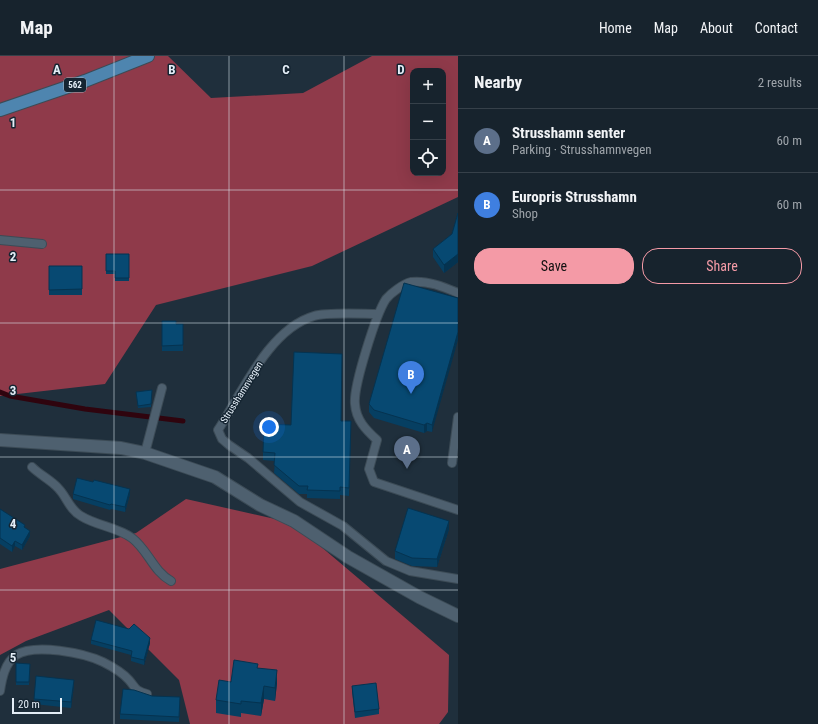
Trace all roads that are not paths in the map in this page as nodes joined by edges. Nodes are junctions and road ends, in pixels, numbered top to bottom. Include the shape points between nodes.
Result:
1 (148, 56) edge
2 (0, 110) edge
3 (0, 240) edge
4 (42, 244) dead end
5 (458, 294) edge
6 (378, 314) junction
7 (162, 388) dead end
8 (458, 417) edge
9 (0, 440) edge
10 (147, 448) junction
11 (452, 463) dead end
12 (32, 467) dead end
13 (458, 510) edge
14 (458, 578) edge
15 (170, 581) dead end
16 (458, 616) edge
17 (0, 691) edge
18 (156, 697) edge

1 - 2 main road, 562
3 - 4 lane
5 - 6 lane via 444,287 410,282 387,298
6 - 13 lane via 356,387 355,404 359,420 376,440 369,469 374,482
6 - 14 lane, Strusshamnvegen via 315,315 290,327 266,353 218,430 219,434 300,502 343,526 386,561 410,571
7 - 10 lane
8 - 11 lane
9 - 10 street
10 - 16 street via 215,477 260,505 294,521 354,561
12 - 15 lane via 57,486 72,510 82,517 133,538 157,570
17 - 18 lane via 6,667 17,655 32,651 55,651 78,654 104,662 129,680 135,690

